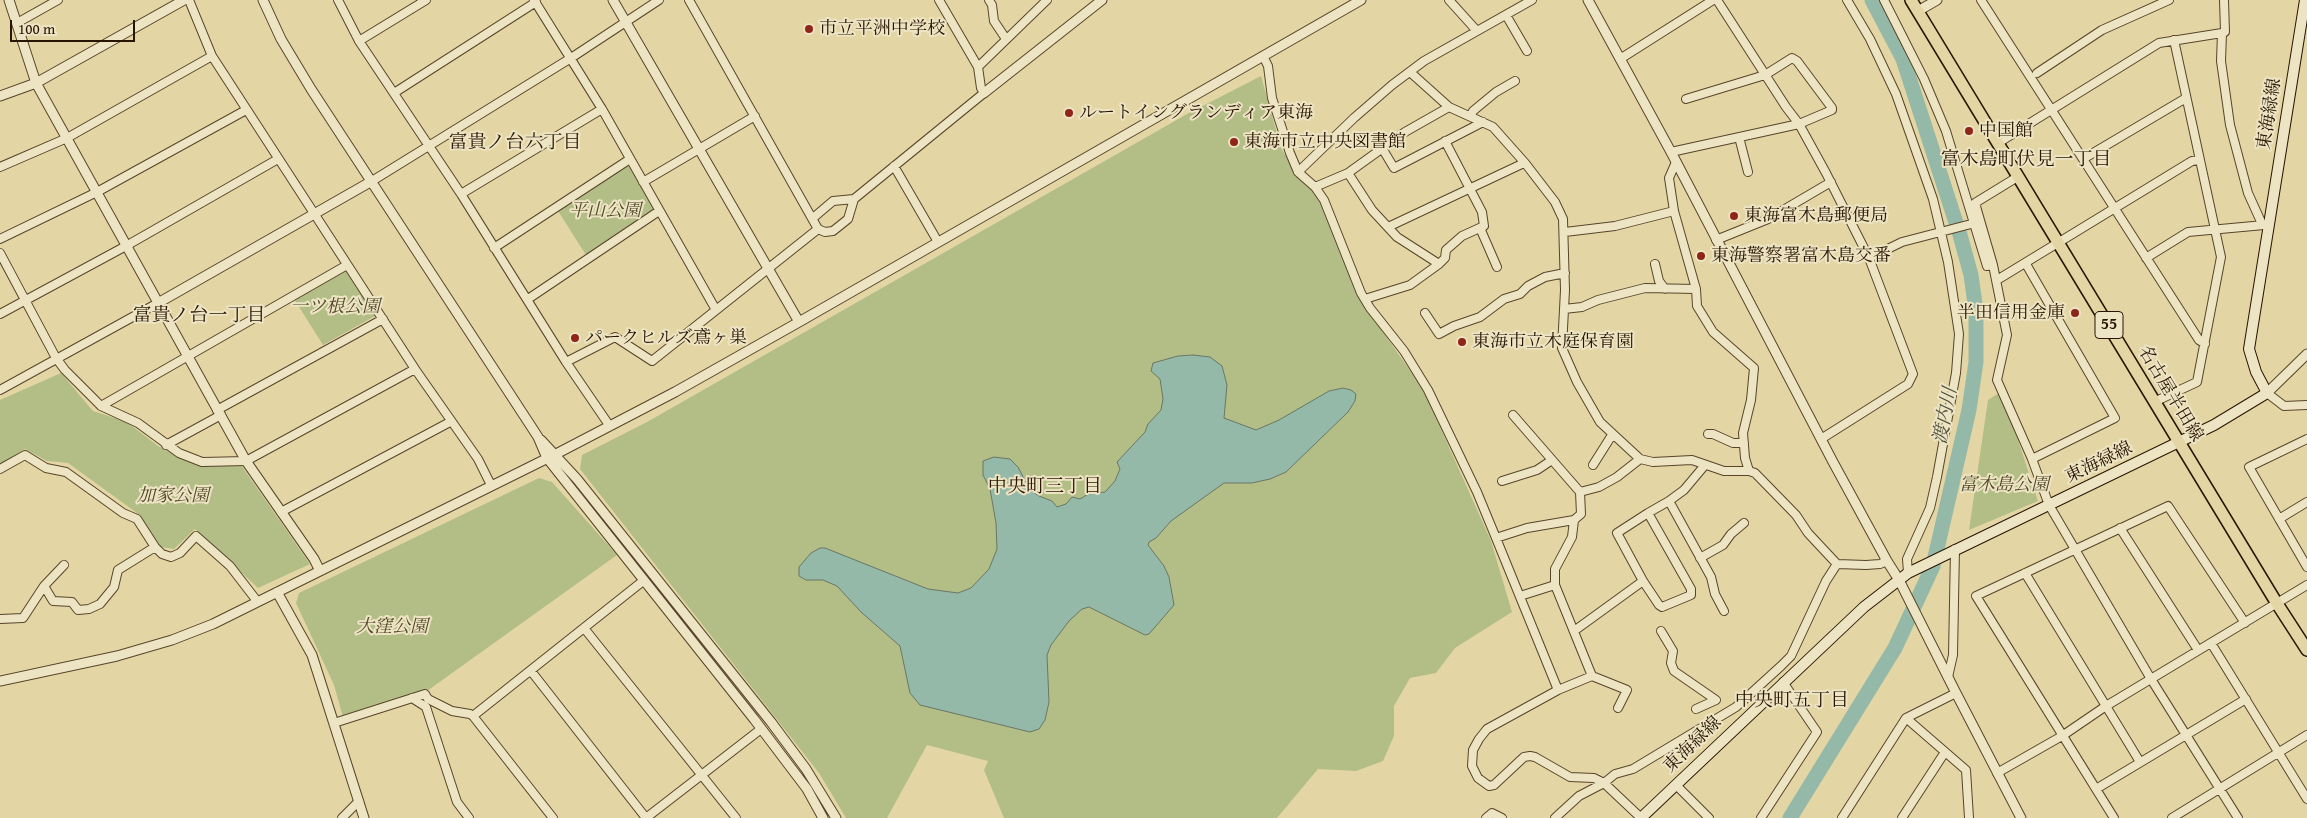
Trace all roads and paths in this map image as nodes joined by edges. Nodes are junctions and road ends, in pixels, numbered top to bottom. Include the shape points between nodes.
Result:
1 (9, 0) edge
2 (58, 0) edge
3 (184, 0) edge
4 (189, 0) edge
5 (263, 0) edge
6 (338, 0) edge
7 (426, 0) edge
8 (613, 0) edge
9 (659, 0) edge
10 (689, 0) edge
11 (939, 0) edge
12 (989, 0) edge
13 (1047, 0) edge
14 (1361, 0) edge
15 (1449, 0) edge
16 (1532, 0) edge
17 (1588, 0) edge
18 (1715, 0) edge
19 (1847, 0) edge
20 (1884, 0) edge
21 (1911, 0) edge
22 (1937, 0) edge
23 (1981, 0) edge
24 (2169, 0) edge
25 (2224, 0) edge
26 (2305, 0) edge
27 (535, 1) edge
28 (1097, 2) edge
29 (1918, 11) junction
30 (1506, 15) junction
31 (625, 21) junction
32 (17, 23) junction
33 (1477, 31) junction
34 (2222, 33) junction
35 (2303, 37) edge
36 (1006, 39) junction
37 (359, 40) junction
38 (2174, 40) junction
39 (1527, 51) dead end
40 (212, 56) junction
41 (1263, 56) junction
42 (571, 58) junction
43 (1620, 59) junction
44 (978, 67) junction
45 (1410, 72) junction
46 (2037, 73) dead end
47 (1765, 75) junction
48 (1515, 81) dead end
49 (36, 83) junction
50 (984, 93) junction
51 (394, 94) junction
52 (0, 96) edge
53 (2186, 98) junction
54 (1686, 99) dead end
55 (1449, 107) junction
56 (602, 109) junction
57 (2051, 109) junction
58 (246, 110) junction
59 (755, 116) junction
60 (1471, 116) junction
61 (1483, 122) junction
62 (1799, 124) junction
63 (1739, 137) junction
64 (67, 138) junction
65 (1445, 141) junction
66 (1998, 143) junction
67 (428, 146) junction
68 (1382, 148) junction
69 (700, 150) junction
70 (1671, 152) junction
71 (278, 159) junction
72 (630, 159) junction
73 (2083, 159) junction
74 (2200, 160) junction
75 (1676, 162) junction
76 (1524, 163) junction
77 (894, 166) junction
78 (0, 167) edge
79 (1298, 172) junction
80 (1748, 172) dead end
81 (1348, 173) junction
82 (2019, 176) junction
83 (372, 181) junction
84 (643, 182) junction
85 (1831, 182) junction
86 (1315, 187) junction
87 (1470, 189) junction
88 (97, 192) junction
89 (461, 194) junction
90 (854, 199) junction
91 (2115, 209) junction
92 (659, 211) junction
93 (1674, 211) junction
94 (315, 213) junction
95 (813, 218) junction
96 (1974, 223) junction
97 (2265, 225) junction
98 (1388, 227) junction
99 (1480, 228) junction
100 (818, 229) junction
101 (2215, 229) junction
102 (1943, 230) junction
103 (1565, 232) junction
104 (0, 239) edge
105 (1716, 240) junction
106 (938, 242) junction
107 (2060, 243) junction
108 (126, 246) junction
109 (494, 248) junction
110 (0, 253) edge
111 (1870, 258) junction
112 (2146, 258) junction
113 (1439, 264) junction
114 (1655, 264) dead end
115 (2026, 264) junction
116 (347, 265) junction
117 (1993, 265) junction
118 (1497, 267) dead end
119 (767, 269) junction
120 (1565, 274) junction
121 (1997, 280) junction
122 (1665, 289) junction
123 (1696, 289) junction
124 (528, 299) junction
125 (1364, 300) junction
126 (25, 301) junction
127 (158, 303) junction
128 (1564, 309) junction
129 (716, 310) junction
130 (1425, 313) dead end
131 (0, 314) edge
132 (384, 319) junction
133 (799, 322) junction
134 (2205, 344) junction
135 (2307, 354) edge
136 (188, 356) junction
137 (56, 358) junction
138 (566, 362) junction
139 (415, 369) junction
140 (0, 390) edge
141 (2267, 393) junction
142 (2154, 402) junction
143 (2307, 405) edge
144 (100, 406) junction
145 (219, 413) junction
146 (1513, 415) dead end
147 (450, 422) junction
148 (608, 425) junction
149 (1708, 434) dead end
150 (1612, 435) junction
151 (538, 437) junction
152 (2307, 438) edge
153 (1821, 439) junction
154 (2178, 442) junction
155 (1744, 443) junction
156 (166, 445) junction
157 (556, 454) junction
158 (547, 458) junction
159 (1640, 459) junction
160 (2032, 459) junction
161 (1552, 460) junction
162 (246, 461) junction
163 (1594, 465) dead end
164 (1706, 465) junction
165 (0, 469) edge
166 (1749, 471) junction
167 (1502, 481) dead end
168 (491, 485) junction
169 (1580, 492) junction
170 (1669, 501) junction
171 (2307, 502) edge
172 (2049, 505) junction
173 (281, 512) junction
174 (1648, 513) junction
175 (2279, 518) junction
176 (1574, 520) junction
177 (1744, 523) dead end
178 (2120, 528) junction
179 (1496, 538) junction
180 (155, 547) junction
181 (2075, 550) junction
182 (1950, 551) junction
183 (1700, 558) junction
184 (1887, 561) junction
185 (1837, 564) junction
186 (64, 565) dead end
187 (2307, 567) edge
188 (320, 572) junction
189 (1908, 573) junction
190 (2025, 573) junction
191 (1899, 580) junction
192 (643, 581) junction
193 (1643, 581) junction
194 (2307, 584) edge
195 (1555, 585) junction
196 (44, 586) junction
197 (277, 592) junction
198 (1520, 596) junction
199 (257, 601) junction
200 (2276, 602) junction
201 (1724, 611) dead end
202 (0, 619) edge
203 (2245, 623) junction
204 (584, 628) junction
205 (1661, 630) dead end
206 (1574, 631) junction
207 (2211, 642) junction
208 (2198, 650) junction
209 (2307, 650) edge
210 (531, 671) junction
211 (1592, 676) junction
212 (1948, 677) junction
213 (2151, 679) junction
214 (0, 681) edge
215 (1783, 682) junction
216 (1558, 690) junction
217 (1956, 693) junction
218 (412, 698) junction
219 (2246, 699) junction
220 (1716, 700) junction
221 (2106, 706) junction
222 (1618, 708) dead end
223 (1696, 709) dead end
224 (1729, 711) junction
225 (473, 716) junction
226 (1906, 718) junction
227 (334, 723) junction
228 (761, 729) junction
229 (2187, 735) junction
230 (2307, 735) edge
231 (2062, 736) junction
232 (1945, 752) junction
233 (2278, 752) junction
234 (2140, 762) junction
235 (1998, 773) junction
236 (702, 775) junction
237 (1604, 783) junction
238 (1676, 785) junction
239 (2096, 789) junction
240 (2221, 789) junction
241 (2307, 799) edge
242 (359, 801) junction
243 (1969, 814) edge
244 (342, 818) edge
245 (364, 818) edge
246 (468, 818) edge
247 (553, 818) edge
248 (646, 818) edge
249 (736, 818) edge
250 (823, 818) edge
251 (836, 818) edge
252 (1486, 818) edge
253 (1502, 818) edge
254 (1555, 818) edge
255 (1641, 818) edge
256 (1708, 818) edge
257 (1761, 818) edge
258 (1842, 818) edge
259 (1902, 818) edge
260 (1964, 818) edge
261 (2021, 818) edge
262 (2114, 818) edge
263 (2172, 818) edge
264 (2238, 818) edge

1 - 32 street
2 - 32 street
3 - 49 street
4 - 40 street
5 - 83 street via 281,39 311,89
6 - 37 street
7 - 37 street
8 - 31 street
9 - 31 street
10 - 59 street
11 - 44 street
12 - 36 street via 994,21
13 - 36 street
14 - 41 street
15 - 33 street
16 - 30 street
17 - 43 street
18 - 43 street
18 - 47 street
19 - 102 street via 1896,94
20 - 96 street via 1946,131
21 - 29 main road, 名古屋半田線 / 55
22 - 29 street
23 - 57 street
24 - 46 street via 2102,30
25 - 34 street via 2225,32
26 - 35 main road, 東海緑線
27 - 42 street
27 - 51 street
28 - 50 street
29 - 66 main road, 名古屋半田線 / 55
30 - 33 street
30 - 39 street
31 - 42 street
31 - 69 street
32 - 49 street
33 - 45 street
34 - 38 street
34 - 97 street via 2221,61 2230,125 2248,194
35 - 97 main road, 東海緑線
36 - 44 street
37 - 51 street
38 - 53 street
38 - 57 street via 2160,43
40 - 58 street
40 - 64 street
41 - 79 street via 1268,66 1272,98
41 - 106 street
42 - 56 street
42 - 67 street
43 - 70 street
44 - 50 street
45 - 55 street
45 - 79 street via 1354,118
47 - 54 street
47 - 62 street
47 - 62 street via 1792,58 1832,108
48 - 60 street via 1496,92
49 - 52 street
49 - 64 street
50 - 77 street
51 - 67 street
53 - 73 street
53 - 74 street
55 - 60 street
55 - 68 street
56 - 72 street
56 - 89 street
57 - 66 street
57 - 73 street
58 - 71 street
58 - 88 street
59 - 69 street
59 - 95 street
60 - 61 street
61 - 65 street
61 - 76 street via 1493,127
62 - 63 street
62 - 85 street
63 - 70 street
63 - 80 street
64 - 78 street
64 - 88 street
65 - 68 street via 1394,168
65 - 87 street
66 - 82 main road, 名古屋半田線 / 55
67 - 83 street
67 - 89 street
68 - 81 street
69 - 84 street
69 - 119 street
70 - 75 street
71 - 94 street
71 - 108 street
72 - 84 street
72 - 109 street
73 - 91 street
74 - 91 street via 2192,161
74 - 101 street
75 - 93 street via 1668,178
75 - 105 street
76 - 87 street
76 - 103 street via 1555,202
77 - 90 street
77 - 106 street
79 - 86 street
81 - 86 street
81 - 98 street via 1372,210
82 - 107 main road, 名古屋半田線 / 55
82 - 117 street via 1975,203
83 - 94 street
83 - 151 street
84 - 92 street
85 - 105 street via 1768,219
85 - 111 street
86 - 125 street via 1324,200
87 - 98 street
87 - 99 street via 1482,212 1484,226
88 - 104 street
88 - 108 street
89 - 109 street
90 - 95 street via 833,201
90 - 100 street via 848,219 833,231
91 - 107 street
91 - 112 street
92 - 124 street
92 - 129 street
93 - 103 street via 1615,226
93 - 123 street
94 - 116 street
94 - 127 street
95 - 100 street
96 - 102 street
96 - 117 street via 1987,266
97 - 101 street
97 - 141 main road, 東海緑線 via 2249,349
98 - 113 street
99 - 113 street via 1462,236 1446,250 1445,258
99 - 118 street
100 - 119 street
101 - 112 street via 2188,232
101 - 134 street via 2221,257
102 - 111 street via 1902,242
102 - 189 street via 1959,334 1956,373 1930,508 1907,559
103 - 120 street
105 - 153 street
106 - 133 street
107 - 115 street
107 - 142 main road, 名古屋半田線 / 55
108 - 126 street
108 - 127 street
109 - 124 street
110 - 126 street
111 - 153 street via 1913,374 1908,384
112 - 134 street via 2199,340
113 - 125 street via 1410,285
114 - 122 street
115 - 121 street
115 - 160 street via 2115,418
116 - 132 street
116 - 136 street
117 - 121 street
119 - 129 street
119 - 133 street
120 - 128 street
120 - 130 street via 1545,277 1480,317 1439,334
121 - 160 street via 2007,335 1997,380
122 - 123 street
122 - 128 street via 1634,290 1582,308
123 - 155 street via 1697,306 1713,332 1754,368
124 - 138 street
125 - 179 street via 1404,351 1428,390
126 - 131 street
126 - 137 street
127 - 136 street
127 - 137 street
128 - 150 street via 1563,351 1576,382 1596,416
129 - 138 street via 652,361 615,337
132 - 139 street
132 - 145 street
133 - 148 street
134 - 142 street via 2197,382
135 - 141 street
136 - 144 street
136 - 145 street
137 - 140 street
137 - 144 street
138 - 148 street
139 - 147 street
139 - 162 street
141 - 143 street via 2284,406
141 - 154 main road, 東海緑線 via 2235,414
142 - 154 main road, 名古屋半田線 / 55
144 - 156 street via 138,423
145 - 156 street
145 - 162 street
146 - 161 street
147 - 168 street via 478,460
147 - 173 street
148 - 157 street
149 - 155 street via 1733,443
150 - 159 street
150 - 163 street
151 - 157 street
151 - 158 street
152 - 175 street via 2249,467
153 - 184 street
154 - 172 main road, 東海緑線
154 - 200 main road, 名古屋半田線 / 55
155 - 166 street
156 - 162 street via 202,462
157 - 158 street
157 - 251 street via 771,722 806,768
158 - 168 street
158 - 192 street
159 - 164 street via 1653,462 1692,460
159 - 169 street via 1599,487
160 - 172 street
161 - 167 street via 1537,470
161 - 169 street
162 - 173 street
164 - 166 street via 1724,471
164 - 170 street via 1684,490
165 - 180 street via 25,455 46,468 66,472 123,513 138,519
166 - 185 street via 1755,473 1796,515
168 - 188 street
169 - 176 street via 1580,514
170 - 174 street
170 - 183 street
171 - 175 street
172 - 181 street
172 - 182 main road, 東海緑線
173 - 188 street
174 - 193 street via 1616,533
174 - 193 street via 1691,588 1691,595 1662,607
175 - 187 street
176 - 179 street via 1527,528
176 - 195 street via 1572,537 1556,569
177 - 183 street via 1723,546
178 - 181 street
178 - 203 street via 2168,506
178 - 208 street
179 - 198 street
180 - 196 street via 118,570 114,588 100,604 89,609 78,610 72,602 53,601
180 - 199 street via 171,557 180,553 196,536 230,566
181 - 190 street
181 - 213 street
182 - 189 main road, 東海緑線
182 - 212 street via 1953,655
183 - 201 street
184 - 185 street via 1866,565
184 - 191 street
185 - 224 street via 1791,656 1749,697
186 - 196 street
188 - 197 street
189 - 191 main road, 東海緑線
190 - 221 street
190 - 231 street via 1976,596
191 - 212 street
191 - 215 main road, 東海緑線 via 1864,607
192 - 204 street
192 - 228 street
193 - 206 street
194 - 200 street
195 - 198 street
195 - 206 street
196 - 202 street via 23,618
197 - 199 street
197 - 227 street via 312,655
198 - 216 street
199 - 214 street via 213,624 172,640 117,656
200 - 203 street
200 - 209 main road, 名古屋半田線 / 55
203 - 207 street
204 - 210 street
204 - 236 street
205 - 220 street via 1673,650 1671,664 1674,671
206 - 211 street
207 - 208 street
207 - 219 street
208 - 213 street
210 - 225 street
210 - 248 street
211 - 216 street
211 - 222 street via 1627,690
212 - 217 street
213 - 221 street
213 - 229 street
215 - 238 main road, 東海緑線
215 - 257 street via 1817,732
216 - 237 street via 1487,729 1473,750 1472,766 1478,778 1489,786 1530,756 1570,777 1594,778
217 - 226 street
217 - 235 street
218 - 225 street via 425,694 452,711
218 - 227 street
218 - 246 street via 426,707 457,802
219 - 229 street
219 - 233 street
220 - 223 street
220 - 224 street
221 - 231 street
221 - 234 street
224 - 237 street via 1633,770 1614,774
225 - 247 street
226 - 232 street
226 - 258 street
227 - 242 street
228 - 236 street
228 - 250 street via 807,789
229 - 234 street
229 - 240 street
230 - 233 street
231 - 235 street
231 - 239 street
232 - 243 street via 1966,770
232 - 259 street
233 - 240 street
233 - 241 street
234 - 239 street
235 - 261 street
236 - 248 street
236 - 249 street
237 - 254 street via 1579,796
237 - 255 street
238 - 255 main road, 東海緑線
238 - 256 street
239 - 262 street
240 - 263 street
240 - 264 street
242 - 244 street
242 - 245 street
243 - 260 street
252 - 253 street via 1492,813

